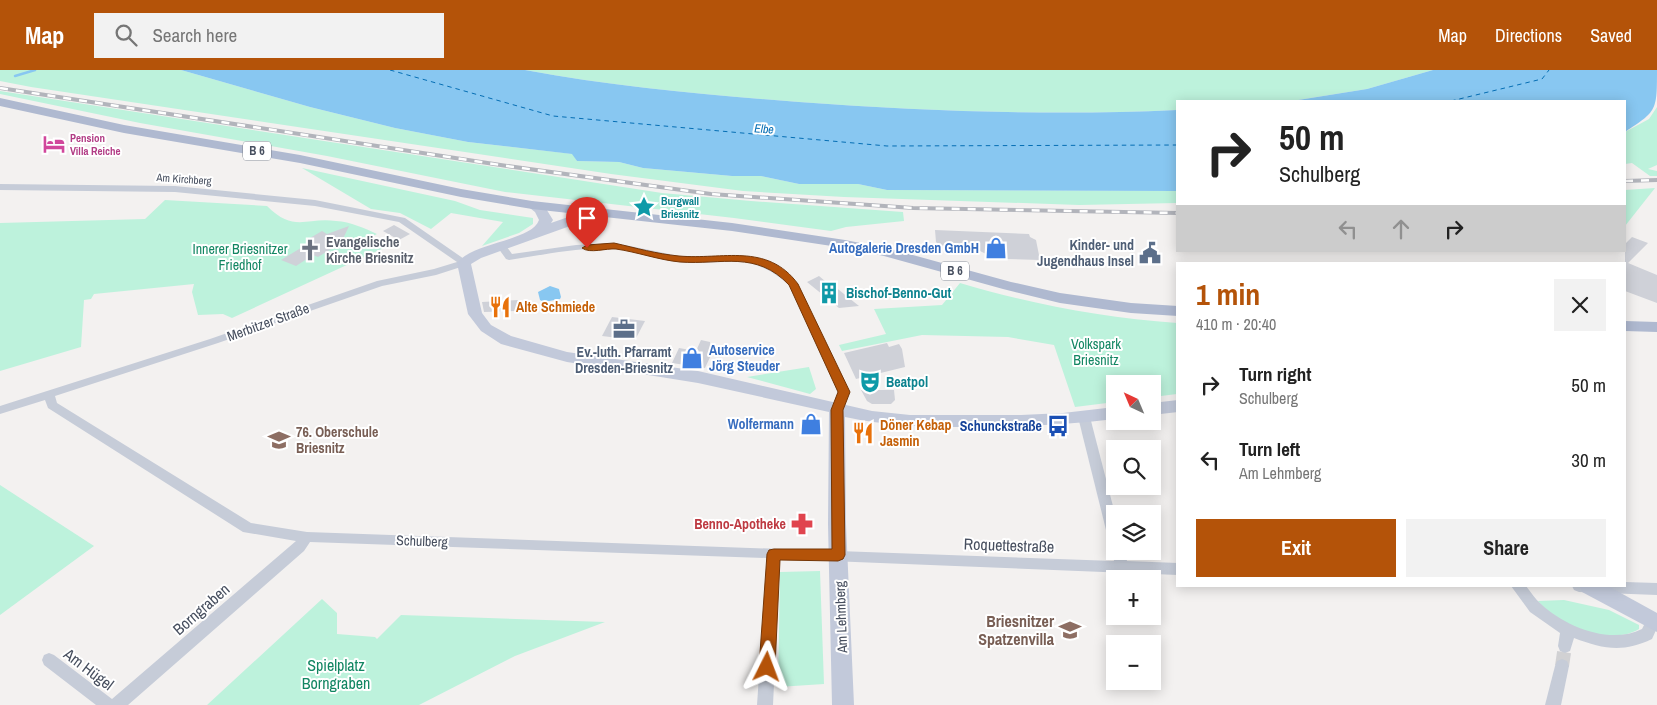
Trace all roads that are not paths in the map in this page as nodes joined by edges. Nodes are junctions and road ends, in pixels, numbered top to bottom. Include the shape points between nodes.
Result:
1 (0, 102) edge
2 (0, 187) edge
3 (532, 205) junction
4 (586, 210) junction
5 (534, 234) junction
6 (501, 245) junction
7 (464, 263) junction
8 (1176, 311) edge
9 (1626, 326) edge
10 (1657, 327) edge
11 (49, 394) junction
12 (1176, 406) edge
13 (1161, 408) edge
14 (0, 410) edge
15 (837, 410) junction
16 (1106, 414) edge
17 (1084, 417) junction
18 (1107, 505) edge
19 (307, 538) junction
20 (774, 554) junction
21 (838, 555) junction
22 (1120, 560) edge
23 (1122, 567) junction
24 (1176, 569) edge
25 (1519, 587) edge
26 (1591, 587) edge
27 (1612, 587) edge
28 (1657, 589) edge
29 (1655, 622) edge
30 (1568, 630) junction
31 (1565, 646) tunnel mouth
32 (49, 660) dead end
33 (1562, 666) tunnel mouth
34 (108, 705) edge
35 (117, 705) edge
36 (765, 705) edge
37 (843, 705) edge
38 (1553, 705) edge

1 - 3 main road, B 6 via 124,129 265,152
2 - 7 street, Am Kirchberg via 175,188 366,212 402,220
3 - 4 main road, B 6
3 - 5 street via 546,220
4 - 5 street, Merbitzer Straße via 579,218
4 - 8 main road, B 6 via 845,244 1060,298
5 - 6 street, Merbitzer Straße
6 - 7 street, Merbitzer Straße
6 - 15 street via 509,257 614,246 680,259 741,257 771,266 793,284 844,392
7 - 11 street, Merbitzer Straße via 380,283
7 - 15 street via 475,314 486,328 506,340 567,357 698,377
9 - 10 main road
11 - 14 street, Merbitzer Straße
11 - 19 street, Schulberg via 52,404 248,528
12 - 13 street
15 - 17 street via 910,421 1021,421
15 - 21 street, Am Lehmberg
16 - 17 street
17 - 18 street
19 - 20 street, Schulberg
19 - 35 street, Borngraben
20 - 21 street, Schulberg
20 - 36 street
21 - 23 street, Roquettestraße
21 - 37 street, Am Lehmberg
22 - 23 street
23 - 24 street, Roquettestraße
25 - 30 street via 1537,609
26 - 29 street
27 - 28 street
29 - 30 street via 1648,634 1626,642 1600,640
30 - 31 street
32 - 34 street, Am Hügel
33 - 38 street

